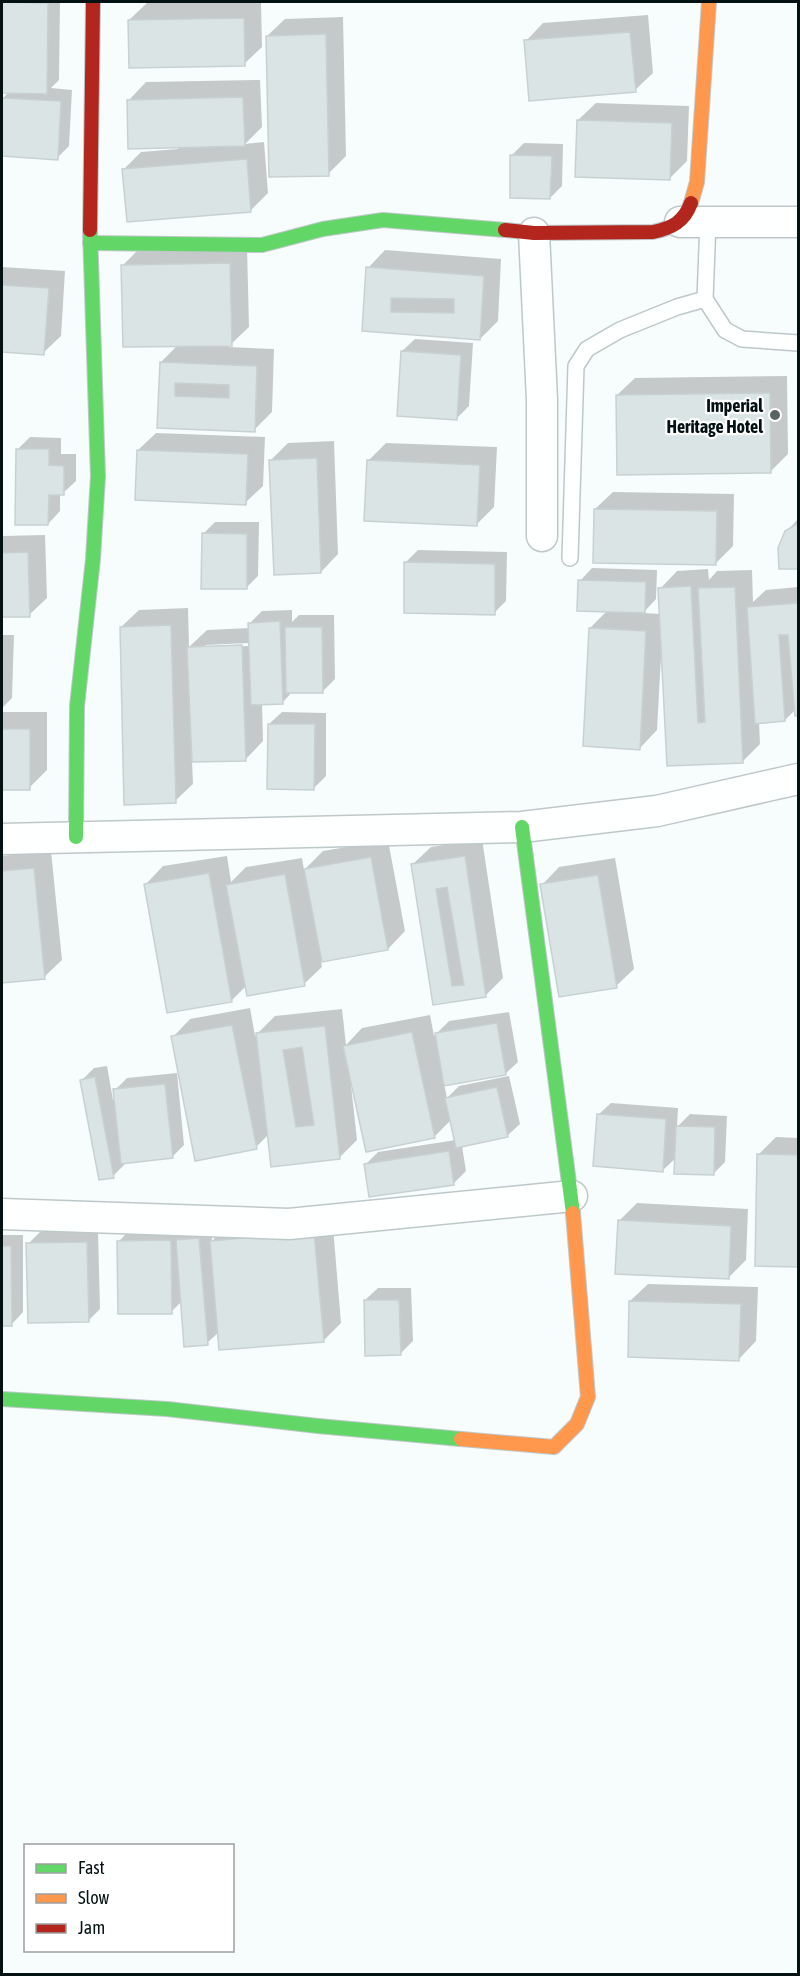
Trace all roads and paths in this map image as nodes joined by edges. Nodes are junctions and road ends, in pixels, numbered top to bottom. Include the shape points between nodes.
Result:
1 (93, 2) edge
2 (709, 2) edge
3 (694, 222) junction
4 (798, 222) edge
5 (534, 233) junction
6 (90, 243) junction
7 (705, 299) junction
8 (798, 343) edge
9 (542, 536) dead end
10 (570, 558) dead end
11 (798, 779) edge
12 (522, 827) junction
13 (75, 837) junction
14 (2, 839) edge
15 (572, 1196) junction
16 (2, 1214) edge
17 (2, 1400) edge

1 - 6 street
2 - 3 street via 697,182 691,207
3 - 4 street
3 - 5 street via 653,232
3 - 7 lane
5 - 6 street via 383,220 323,229 262,245
5 - 9 street via 542,400
6 - 13 street via 98,476 77,706
7 - 8 lane via 725,330 742,339
7 - 10 lane via 677,306 620,330 587,349 576,366
11 - 12 street via 657,811
12 - 13 street
12 - 15 street
13 - 14 street
15 - 16 street via 289,1224
15 - 17 street via 588,1397 577,1424 554,1447 167,1409

